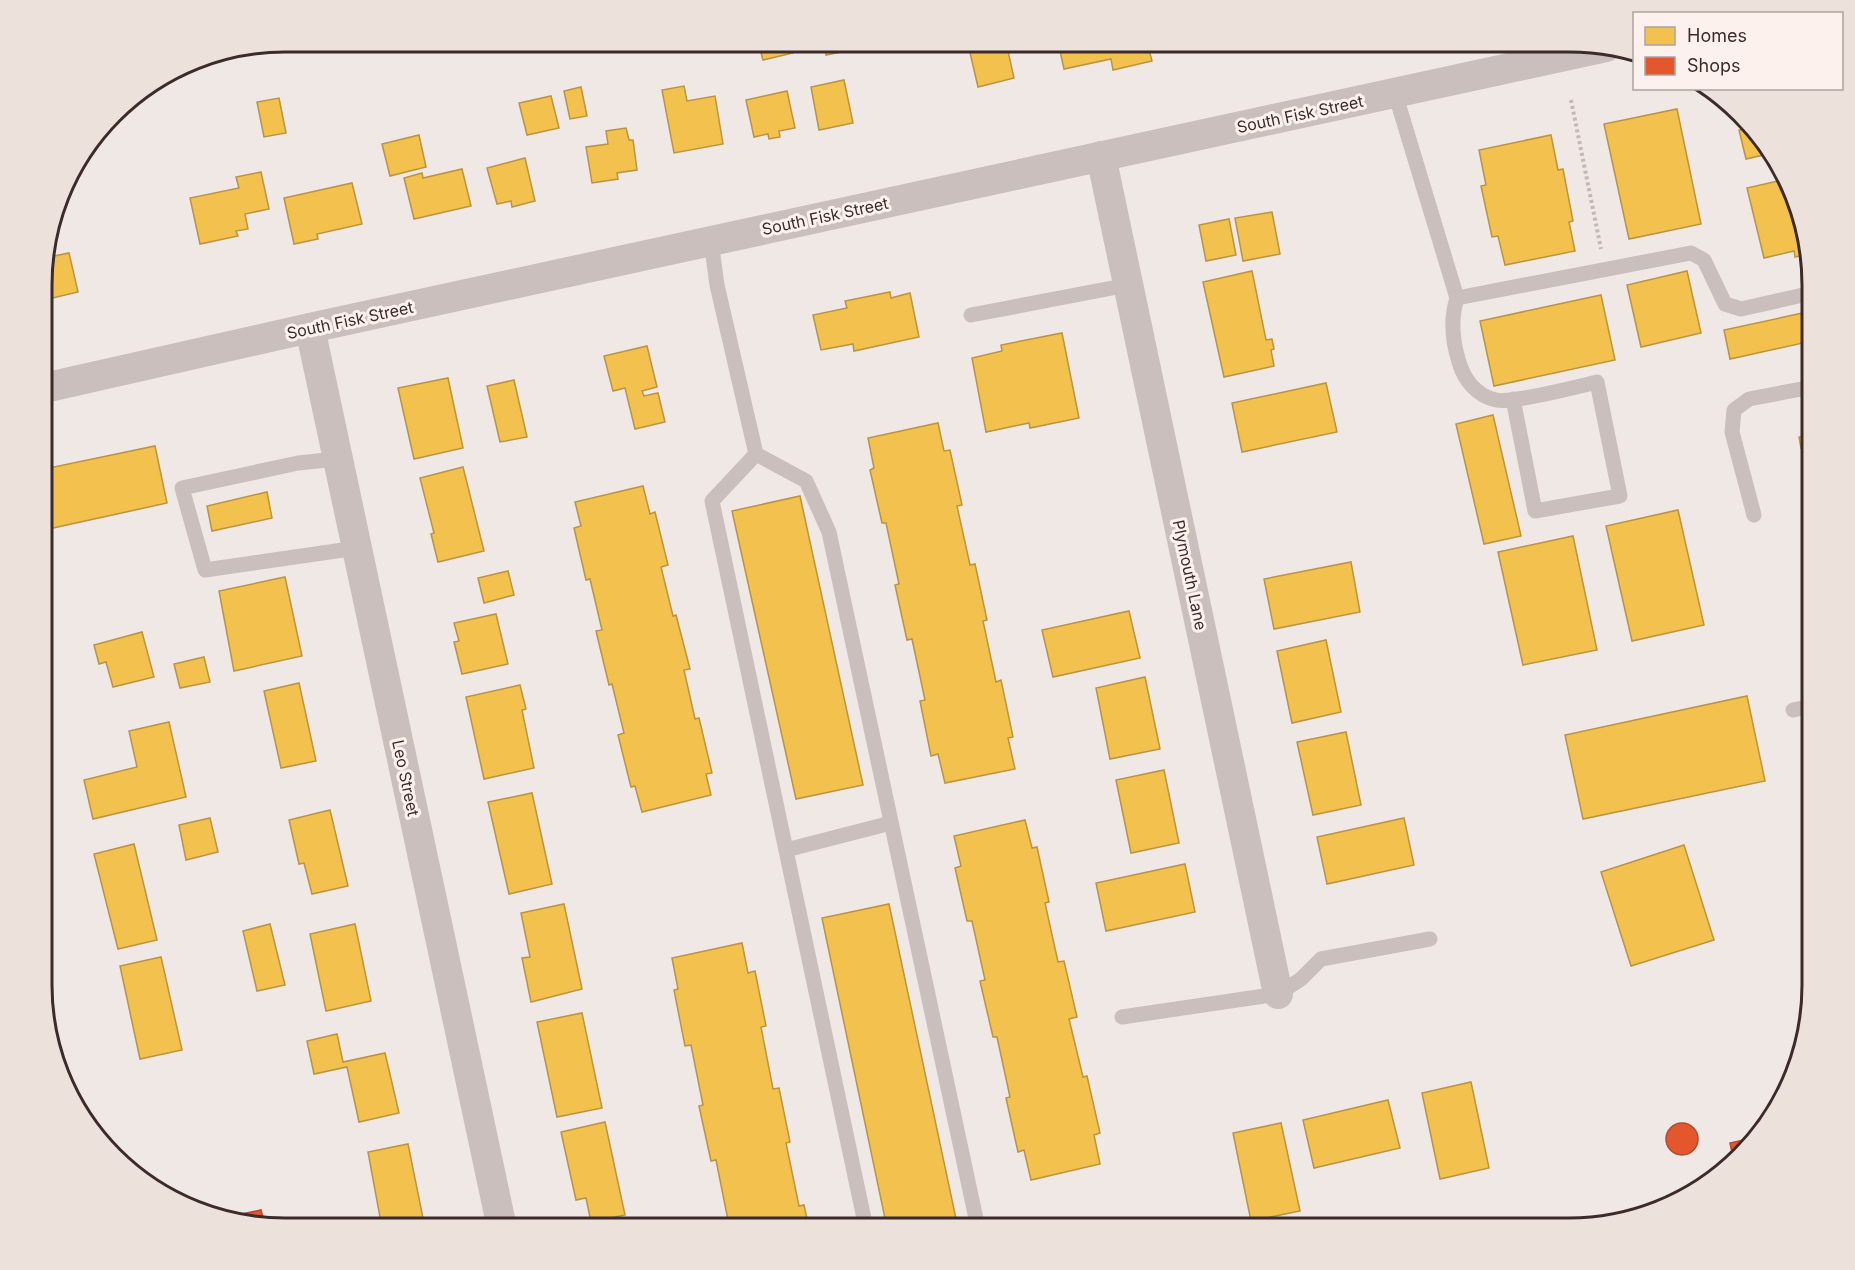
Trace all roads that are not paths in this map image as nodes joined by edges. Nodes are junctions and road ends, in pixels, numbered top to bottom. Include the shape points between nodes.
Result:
1 (1580, 53) edge
2 (1395, 93) junction
3 (1101, 156) junction
4 (711, 241) junction
5 (1128, 285) junction
6 (1802, 295) edge
7 (1457, 298) junction
8 (971, 315) dead end
9 (310, 328) junction
10 (52, 386) edge
11 (1802, 389) edge
12 (1513, 399) junction
13 (756, 454) junction
14 (338, 459) junction
15 (1754, 515) dead end
16 (357, 548) junction
17 (1802, 708) edge
18 (1793, 710) dead end
19 (891, 823) junction
20 (786, 850) junction
21 (1430, 939) dead end
22 (1278, 994) junction
23 (1122, 1017) dead end
24 (500, 1218) edge
25 (864, 1218) edge
26 (976, 1218) edge

1 - 2 street, South Fisk Street
2 - 3 street, South Fisk Street
2 - 7 lane
3 - 4 street, South Fisk Street
3 - 5 street, Plymouth Lane
4 - 9 street, South Fisk Street
4 - 13 lane via 717,285
5 - 8 lane
5 - 22 street, Plymouth Lane
6 - 7 lane via 1741,309 1725,304 1704,260 1690,254
7 - 12 lane via 1452,315 1453,345 1461,371 1482,395 1497,400
9 - 10 street, South Fisk Street
9 - 14 street, Leo Street
11 - 15 lane via 1749,399 1734,410 1732,432
12 - 12 lane via 1597,382 1620,496 1535,511
13 - 19 lane via 806,481 829,532
13 - 20 lane via 712,501
14 - 16 street, Leo Street
14 - 16 lane via 298,463 182,488 205,570
16 - 24 street, Leo Street
17 - 18 lane
19 - 20 lane
19 - 26 lane
20 - 25 lane
21 - 22 lane via 1321,959 1302,979
22 - 23 lane

